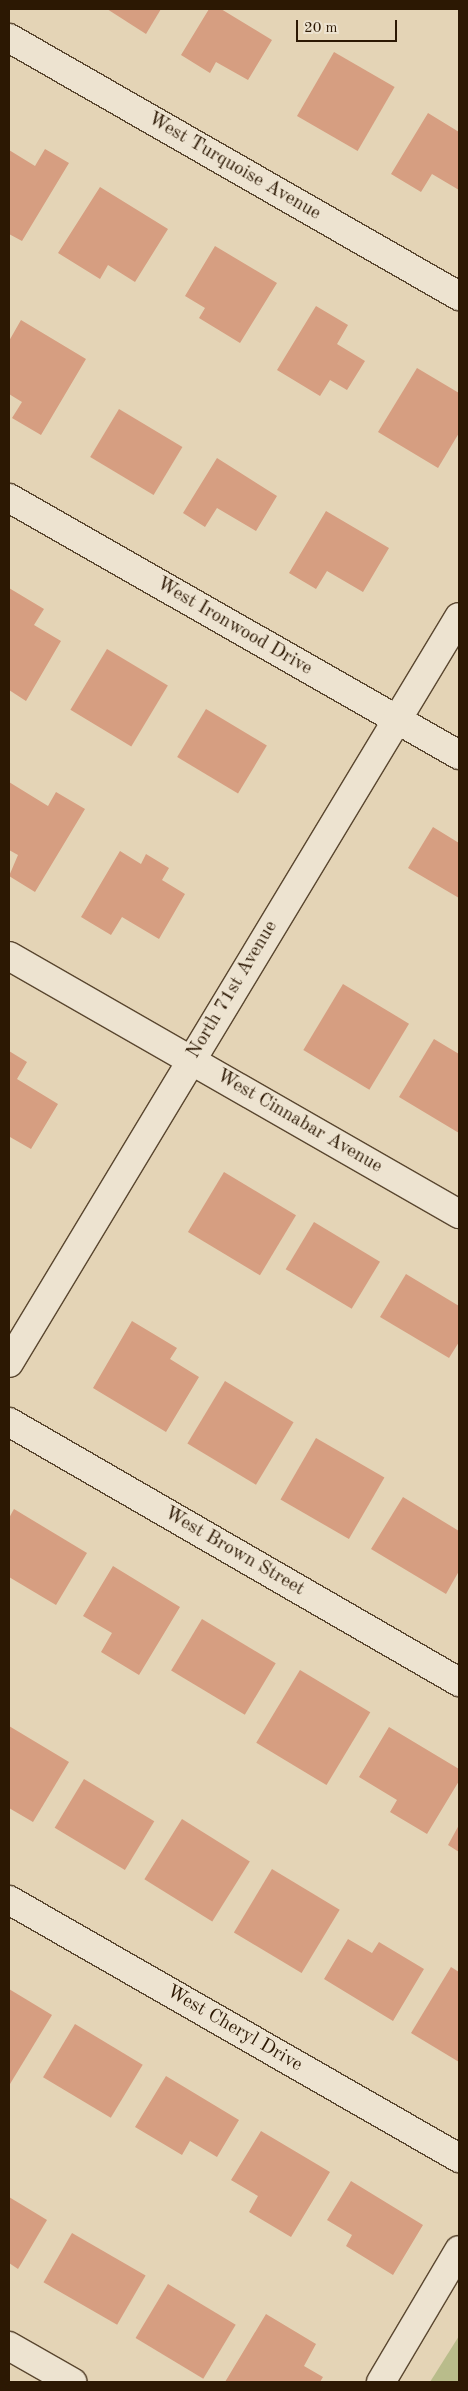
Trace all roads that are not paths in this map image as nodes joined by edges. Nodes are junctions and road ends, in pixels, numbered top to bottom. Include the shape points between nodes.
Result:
1 (9, 38) edge
2 (459, 296) edge
3 (9, 498) edge
4 (459, 617) edge
5 (397, 720) junction
6 (459, 756) edge
7 (9, 956) edge
8 (191, 1060) junction
9 (459, 1214) edge
10 (9, 1363) edge
11 (9, 1422) edge
12 (459, 1682) edge
13 (9, 1900) edge
14 (459, 2158) edge
15 (459, 2250) edge
16 (9, 2346) edge
17 (72, 2382) edge
18 (381, 2382) edge

1 - 2 street, West Turquoise Avenue
3 - 5 street, West Ironwood Drive
4 - 5 street, North 71st Avenue
5 - 6 street, West Ironwood Drive
5 - 8 street, North 71st Avenue
7 - 8 street, West Cinnabar Avenue
8 - 9 street, West Cinnabar Avenue
8 - 10 street, North 71st Avenue
11 - 12 street, West Brown Street
13 - 14 street, West Cheryl Drive
15 - 18 street
16 - 17 street

